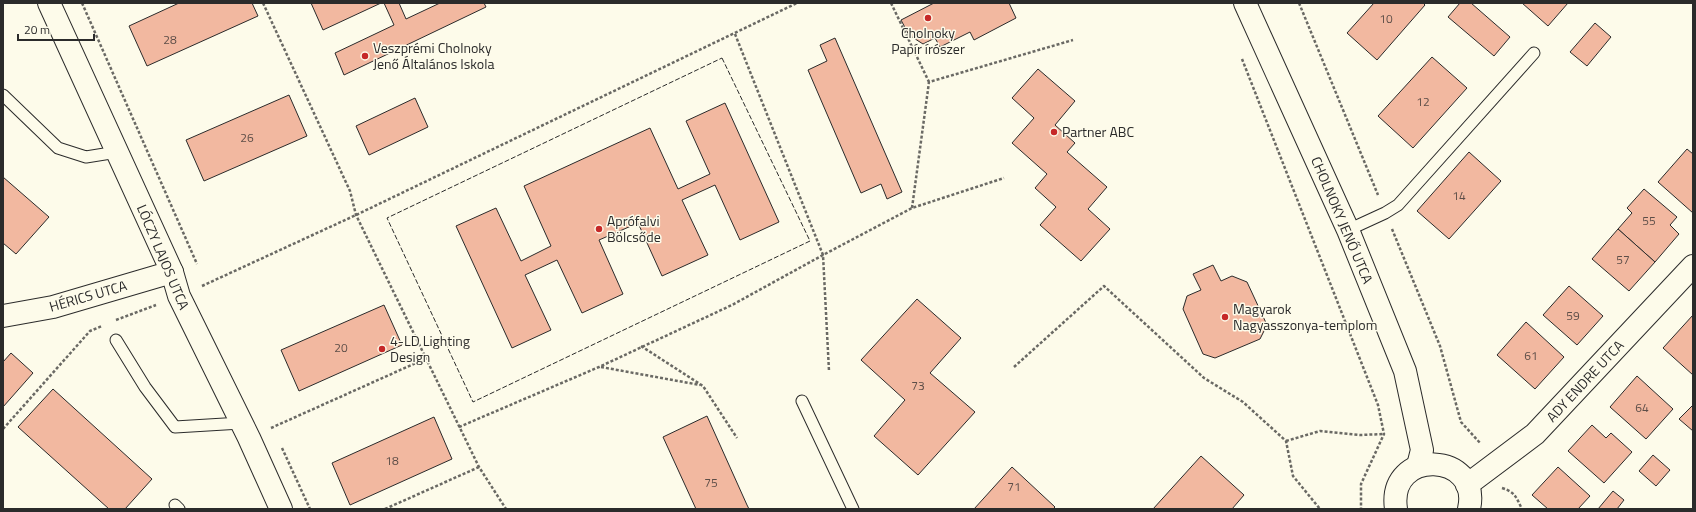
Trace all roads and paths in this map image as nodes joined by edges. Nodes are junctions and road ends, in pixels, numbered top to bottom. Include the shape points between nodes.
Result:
1 (49, 3) edge
2 (82, 3) edge
3 (263, 3) edge
4 (797, 3) edge
5 (891, 3) edge
6 (1245, 3) edge
7 (735, 34) junction
8 (1073, 40) dead end
9 (1534, 53) dead end
10 (1240, 55) dead end
11 (928, 82) junction
12 (3, 95) edge
13 (117, 152) junction
14 (1004, 178) dead end
15 (912, 208) junction
16 (356, 215) junction
17 (1348, 230) junction
18 (823, 255) junction
19 (1693, 266) edge
20 (198, 267) dead end
21 (172, 272) junction
22 (201, 280) dead end
23 (203, 286) junction
24 (206, 293) dead end
25 (179, 296) junction
26 (3, 316) edge
27 (112, 322) dead end
28 (105, 325) dead end
29 (116, 340) dead end
30 (641, 346) junction
31 (427, 358) junction
32 (599, 367) junction
33 (1014, 367) dead end
34 (829, 371) dead end
35 (702, 386) junction
36 (802, 401) dead end
37 (272, 427) junction
38 (459, 428) junction
39 (3, 429) edge
40 (245, 430) junction
41 (276, 434) dead end
42 (1384, 434) junction
43 (737, 438) dead end
44 (1286, 442) junction
45 (282, 448) dead end
46 (1418, 466) junction
47 (479, 468) junction
48 (1467, 485) junction
49 (281, 509) edge
50 (310, 509) edge
51 (385, 509) edge
52 (506, 509) edge
53 (853, 509) edge
54 (1320, 509) edge
55 (1361, 509) edge
56 (1396, 509) edge
57 (1469, 509) edge

1 - 13 street, LÓCZY LAJOS UTCA
2 - 20 path
3 - 16 path via 350,191
4 - 7 path
5 - 11 path
6 - 17 street, CHOLNOKY JENŐ UTCA
7 - 16 path
7 - 18 path
8 - 11 path
9 - 17 lane via 1398,205
10 - 42 path via 1378,404
11 - 15 path
12 - 13 lane via 58,148 86,157
13 - 21 street, LÓCZY LAJOS UTCA
14 - 15 path
15 - 18 path
16 - 23 path
16 - 31 path
17 - 46 street, CHOLNOKY JENŐ UTCA via 1405,371 1422,450
18 - 30 path via 732,305
18 - 34 path
19 - 48 street, ADY ENDRE UTCA via 1535,434
21 - 25 street, LÓCZY LAJOS UTCA
21 - 26 street, HÉRICS UTCA via 53,307
22 - 23 path
23 - 24 path
23 - 25 path
25 - 27 path
25 - 40 street, LÓCZY LAJOS UTCA
28 - 39 path via 90,331
29 - 40 lane via 145,387 175,427
30 - 32 path
30 - 35 path
31 - 37 path
31 - 38 path
32 - 35 path
32 - 38 path
33 - 44 path via 1104,286 1204,378 1242,402
35 - 43 path
36 - 53 lane
37 - 40 path
37 - 41 path
38 - 47 path
40 - 49 street, LÓCZY LAJOS UTCA
42 - 44 path via 1360,435 1320,431
42 - 55 path via 1361,484
44 - 54 path via 1293,476
45 - 50 path
46 - 48 street via 1430,463 1452,468 1461,475
46 - 56 street via 1407,473 1400,483 1396,495
47 - 51 path
47 - 52 path
48 - 57 street via 1470,495

